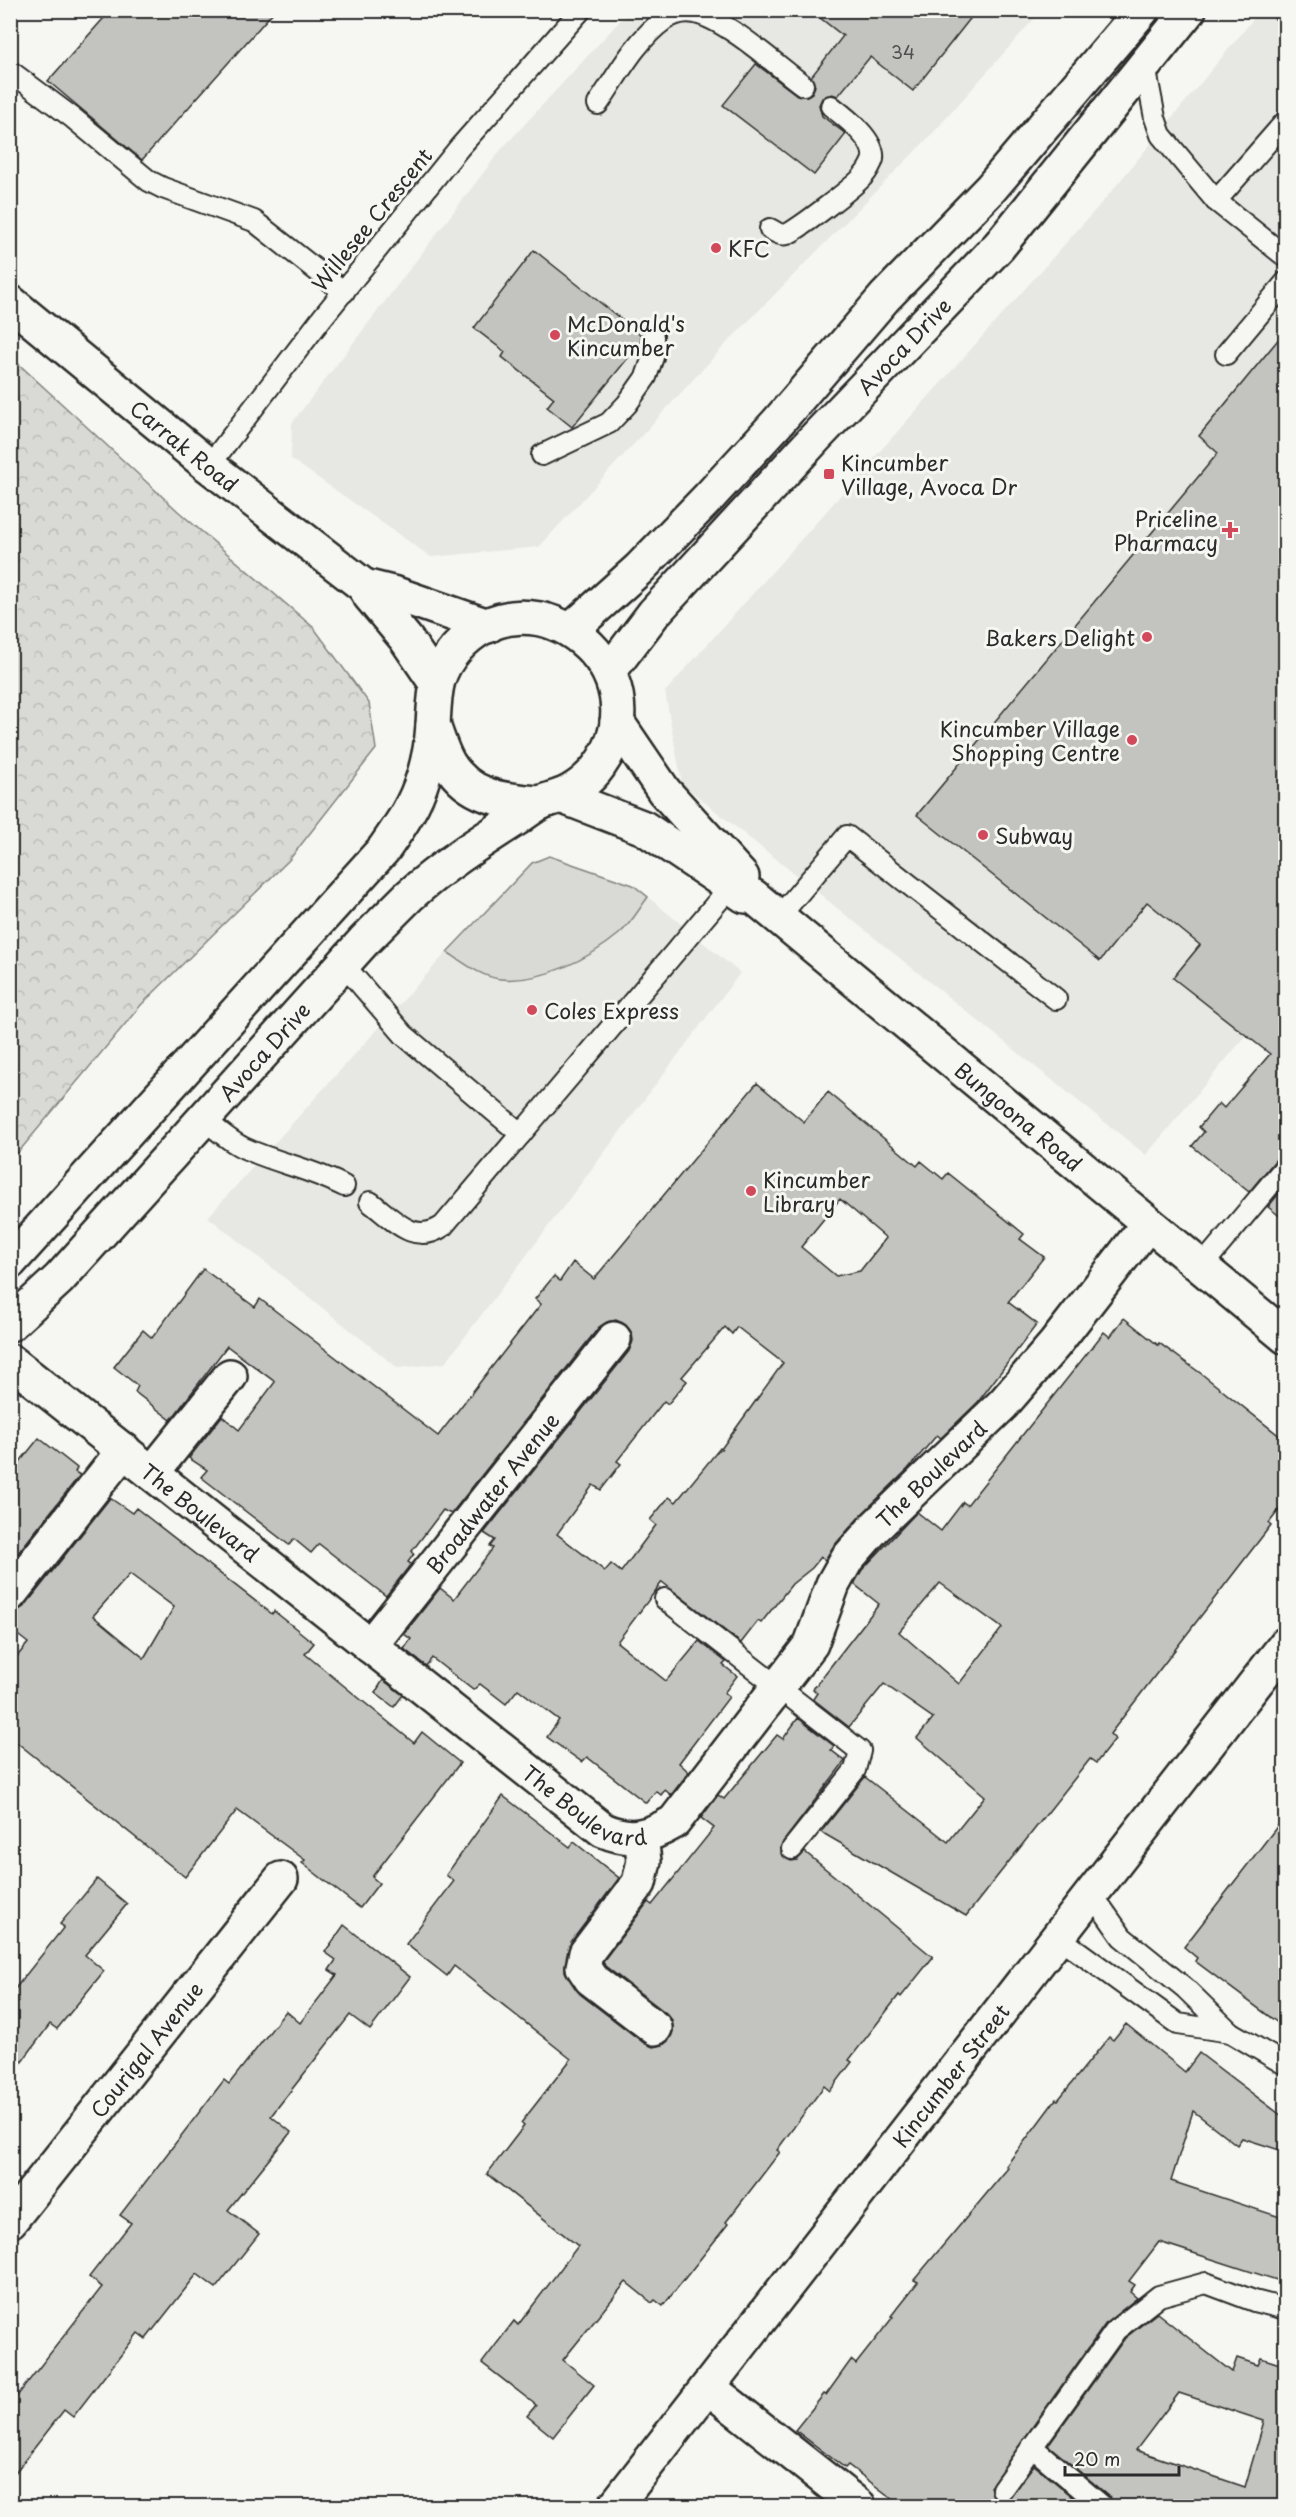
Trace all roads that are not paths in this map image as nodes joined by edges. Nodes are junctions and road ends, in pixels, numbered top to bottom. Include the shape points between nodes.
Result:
1 (581, 10) edge
2 (1142, 10) edge
3 (1189, 10) edge
4 (1282, 10) edge
5 (1286, 14) edge
6 (1145, 66) junction
7 (11, 71) edge
8 (803, 85) dead end
9 (598, 104) dead end
10 (831, 106) dead end
11 (1286, 121) edge
12 (1216, 201) junction
13 (770, 229) dead end
14 (1286, 257) edge
15 (1286, 282) edge
16 (344, 292) junction
17 (10, 302) edge
18 (653, 336) dead end
19 (1227, 354) dead end
20 (542, 455) dead end
21 (209, 466) junction
22 (364, 586) junction
23 (488, 626) junction
24 (571, 630) junction
25 (609, 672) junction
26 (436, 683) junction
27 (617, 722) junction
28 (433, 725) junction
29 (550, 799) junction
30 (742, 891) junction
31 (778, 918) junction
32 (344, 964) junction
33 (1056, 999) dead end
34 (202, 1118) junction
35 (521, 1134) junction
36 (1286, 1166) edge
37 (344, 1186) dead end
38 (370, 1202) dead end
39 (1148, 1224) junction
40 (10, 1262) edge
41 (1201, 1267) junction
42 (10, 1324) edge
43 (1286, 1337) edge
44 (614, 1339) dead end
45 (10, 1361) edge
46 (230, 1376) dead end
47 (124, 1450) junction
48 (152, 1473) junction
49 (10, 1594) edge
50 (665, 1599) dead end
51 (1286, 1644) edge
52 (370, 1646) junction
53 (778, 1688) junction
54 (641, 1837) junction
55 (792, 1849) dead end
56 (281, 1879) dead end
57 (1091, 1893) junction
58 (1057, 1936) junction
59 (654, 2028) dead end
60 (1230, 2032) junction
61 (1286, 2065) edge
62 (10, 2221) edge
63 (1286, 2309) edge
64 (708, 2387) junction
65 (1032, 2447) junction
66 (1002, 2489) dead end
67 (615, 2506) edge
68 (859, 2506) edge
69 (1102, 2506) edge

1 - 16 lane, Willesee Crescent via 459,148
2 - 24 street, Avoca Drive via 991,188 885,297 731,473 639,569
3 - 6 street, Avoca Drive
4 - 5 lane
6 - 12 lane via 1161,135
6 - 25 street, Avoca Drive via 999,246 654,613
7 - 16 lane via 149,181 254,221
8 - 9 lane via 734,34 693,12 670,17 650,34
10 - 13 lane via 850,121 871,147 873,158 865,175 793,231 779,235
11 - 12 lane
12 - 14 lane
15 - 19 lane
16 - 21 lane, Willesee Crescent
17 - 21 street, Carrak Road
18 - 20 lane via 653,357 646,377 627,404 609,423
21 - 22 street, Carrak Road
22 - 23 street, Carrak Road
22 - 26 street, Carrak Road
23 - 24 street, Avoca Drive via 530,618
23 - 26 street, Avoca Drive via 456,649
24 - 25 street, Avoca Drive via 594,648
25 - 27 street, Avoca Drive
26 - 28 street, Avoca Drive
27 - 29 street, Avoca Drive via 611,746 599,767 582,784
27 - 30 street, Bungoona Road via 664,791 753,889
28 - 29 street, Avoca Drive via 449,764 478,792 497,799
28 - 40 street, Avoca Drive via 423,778 411,811 384,849
29 - 30 street, Bungoona Road via 644,828
29 - 32 street, Avoca Drive via 484,840 410,895
30 - 31 street, Bungoona Road
30 - 35 lane
31 - 33 lane via 847,836
31 - 39 street, Bungoona Road
32 - 34 street, Avoca Drive
32 - 35 lane via 404,1035
34 - 37 lane via 246,1149
34 - 42 street, Avoca Drive via 59,1279
35 - 38 lane via 443,1226 428,1235 413,1232
36 - 41 lane
39 - 41 street, Bungoona Road
39 - 53 street, The Boulevard via 1003,1404 898,1503 847,1559 833,1584 811,1644
41 - 43 street, Bungoona Road
44 - 52 street, Broadwater Avenue
45 - 47 street, The Boulevard
46 - 48 street
47 - 48 street, The Boulevard
47 - 49 street
48 - 52 street, The Boulevard
50 - 53 lane
51 - 57 street, Kincumber Street
52 - 54 street, The Boulevard via 603,1830 620,1837
53 - 54 street, The Boulevard via 674,1822
53 - 55 lane via 861,1751 855,1770
54 - 59 street via 644,1860 639,1883 585,1953 583,1966 591,1979
56 - 62 street, Courigal Avenue
57 - 58 street, Kincumber Street
57 - 60 lane via 1122,1937 1185,1988
58 - 60 lane via 1178,2024
58 - 64 street, Kincumber Street
60 - 61 lane
63 - 65 lane via 1206,2283 1159,2296 1116,2330
64 - 67 street, Kincumber Street
64 - 68 street
65 - 66 lane
65 - 69 lane

